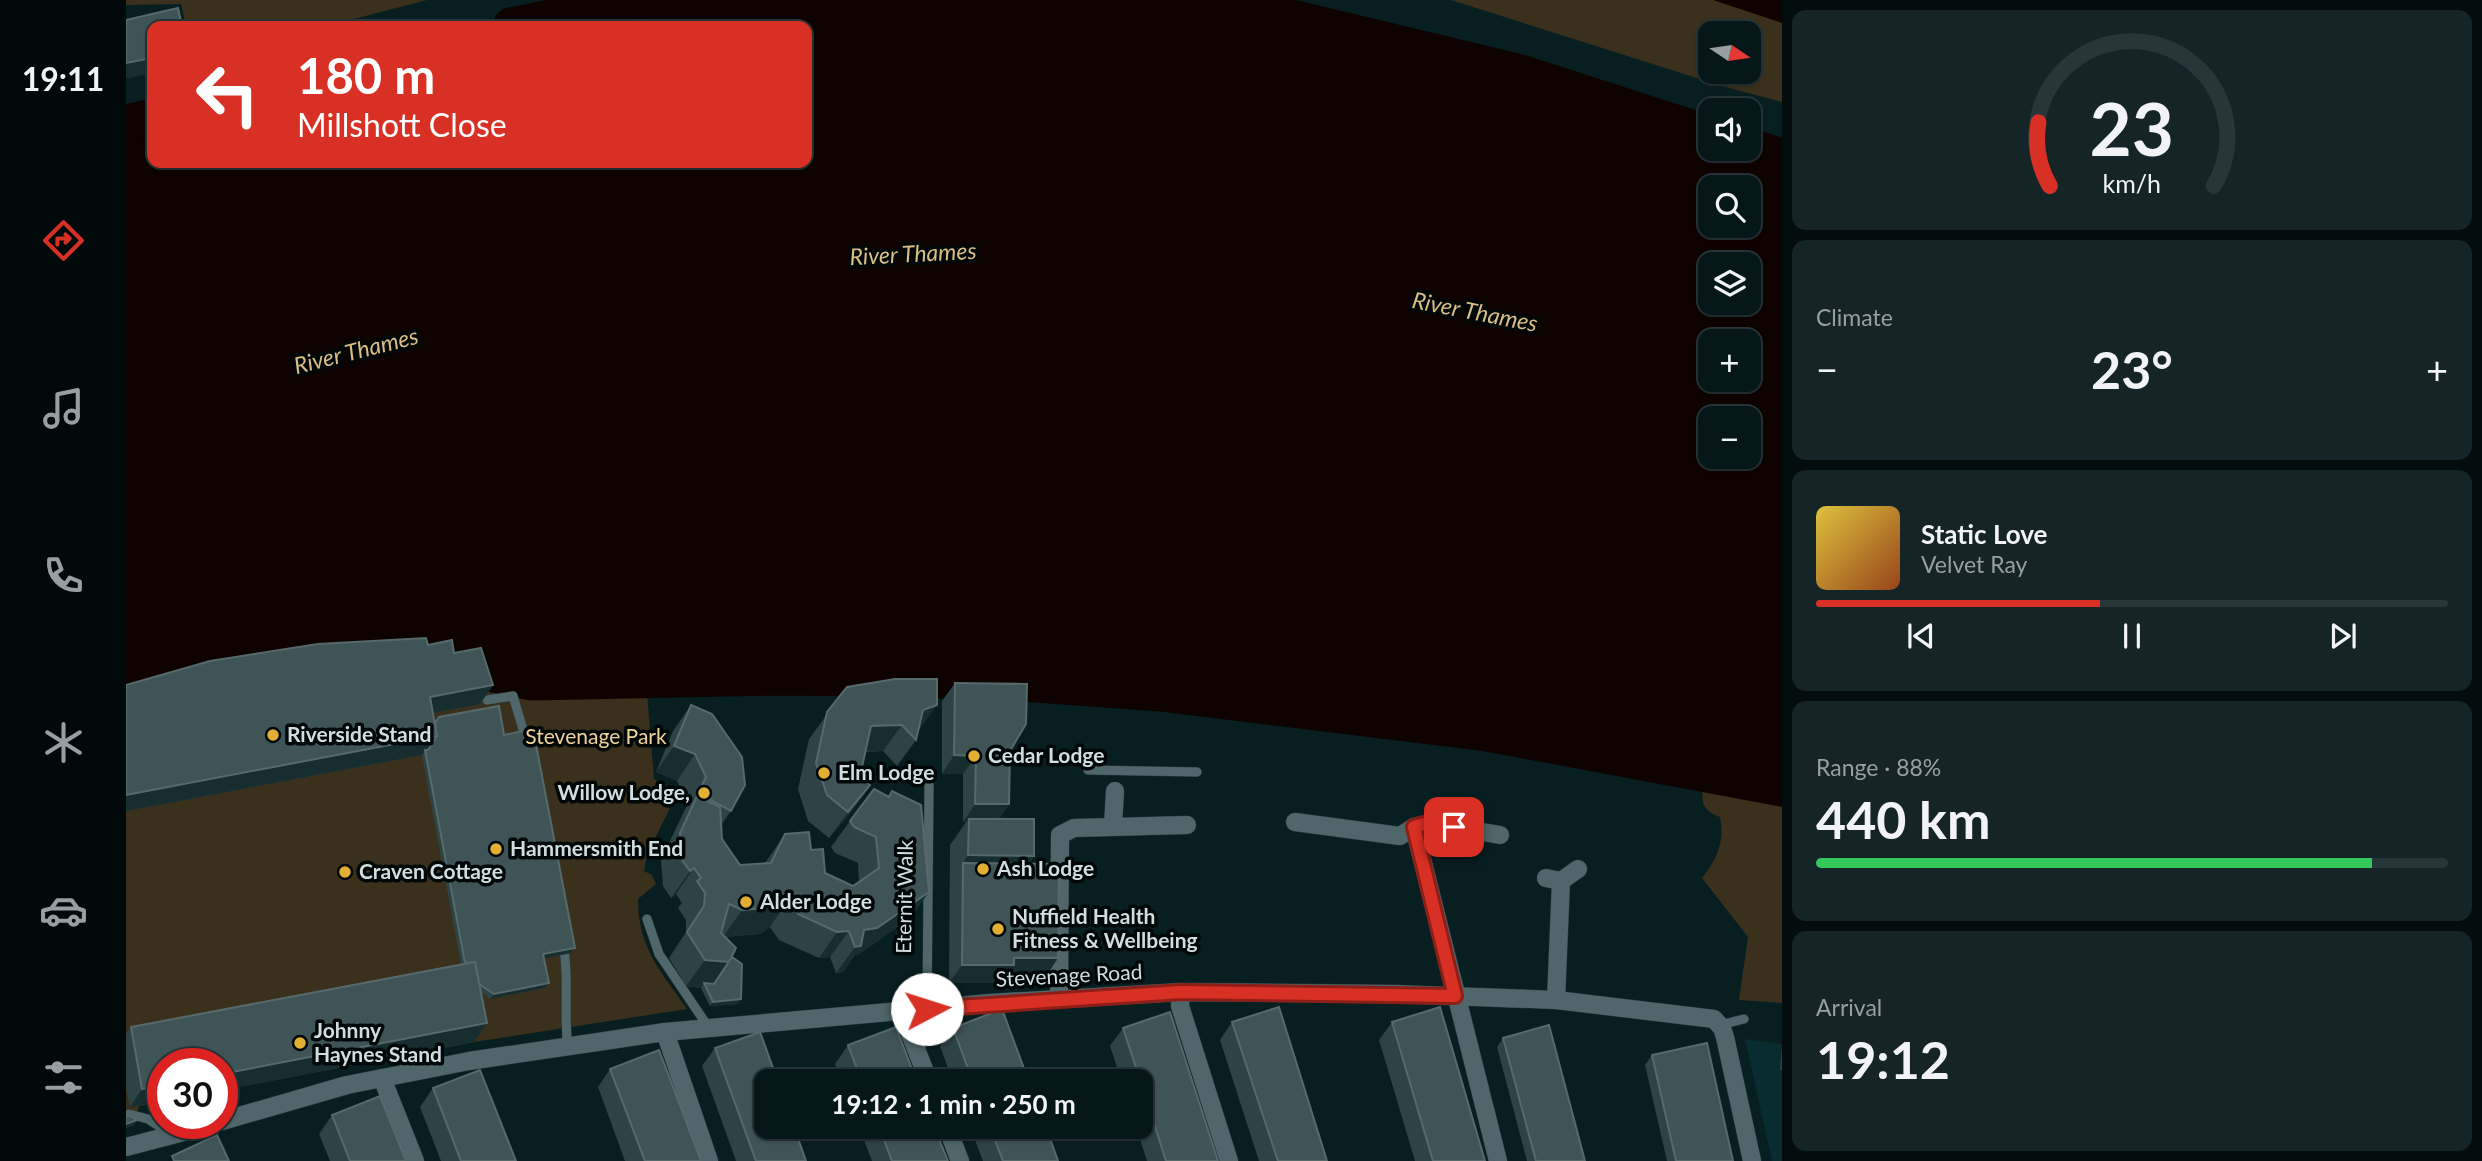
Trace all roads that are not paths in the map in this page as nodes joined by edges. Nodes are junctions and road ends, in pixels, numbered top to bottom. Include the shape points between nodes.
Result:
1 (487, 700) edge
2 (529, 756) edge
3 (1088, 770) dead end
4 (1115, 770) junction
5 (1197, 772) dead end
6 (929, 785) dead end
7 (1115, 792) joint
8 (1294, 822) dead end
9 (1186, 825) dead end
10 (1113, 826) junction
11 (1414, 827) junction
12 (1500, 835) dead end
13 (1577, 869) dead end
14 (647, 919) dead end
15 (561, 929) edge
16 (1181, 992) junction
17 (1455, 996) junction
18 (1059, 998) junction
19 (1556, 1000) junction
20 (927, 1009) junction
21 (905, 1010) junction
22 (1744, 1019) dead end
23 (1719, 1023) junction
24 (709, 1028) junction
25 (664, 1032) junction
26 (568, 1047) junction
27 (924, 1069) edge
28 (382, 1078) junction
29 (129, 1114) edge
30 (238, 1116) edge
31 (147, 1119) edge
32 (158, 1139) edge
33 (952, 1139) edge
34 (126, 1148) edge
35 (131, 1161) edge
36 (415, 1161) edge
37 (709, 1161) edge
38 (960, 1161) edge
39 (1229, 1161) edge
40 (1498, 1161) edge
41 (1752, 1161) edge

1 - 2 lane via 513,696
3 - 4 lane
4 - 5 lane
4 - 7 lane
6 - 20 lane, Eternit Walk
7 - 10 street
8 - 11 street via 1400,836
9 - 10 street
10 - 18 street via 1074,828 1060,835
11 - 12 street via 1431,822
11 - 17 street
13 - 19 street via 1554,879
14 - 24 lane via 659,954
15 - 26 lane via 569,992
16 - 17 street, Stevenage Road
16 - 18 street, Stevenage Road
16 - 39 street via 1180,1006
17 - 19 street, Stevenage Road
17 - 40 street
18 - 20 street, Stevenage Road
19 - 23 street, Stevenage Road via 1706,1016
20 - 21 street, Stevenage Road
21 - 24 street, Stevenage Road
21 - 27 street
22 - 23 lane
23 - 41 street
24 - 25 street, Stevenage Road
25 - 26 street, Stevenage Road
25 - 37 street
26 - 28 street, Stevenage Road
28 - 30 street, Stevenage Road
28 - 36 street
29 - 31 lane
32 - 34 street
33 - 38 street
34 - 35 street

